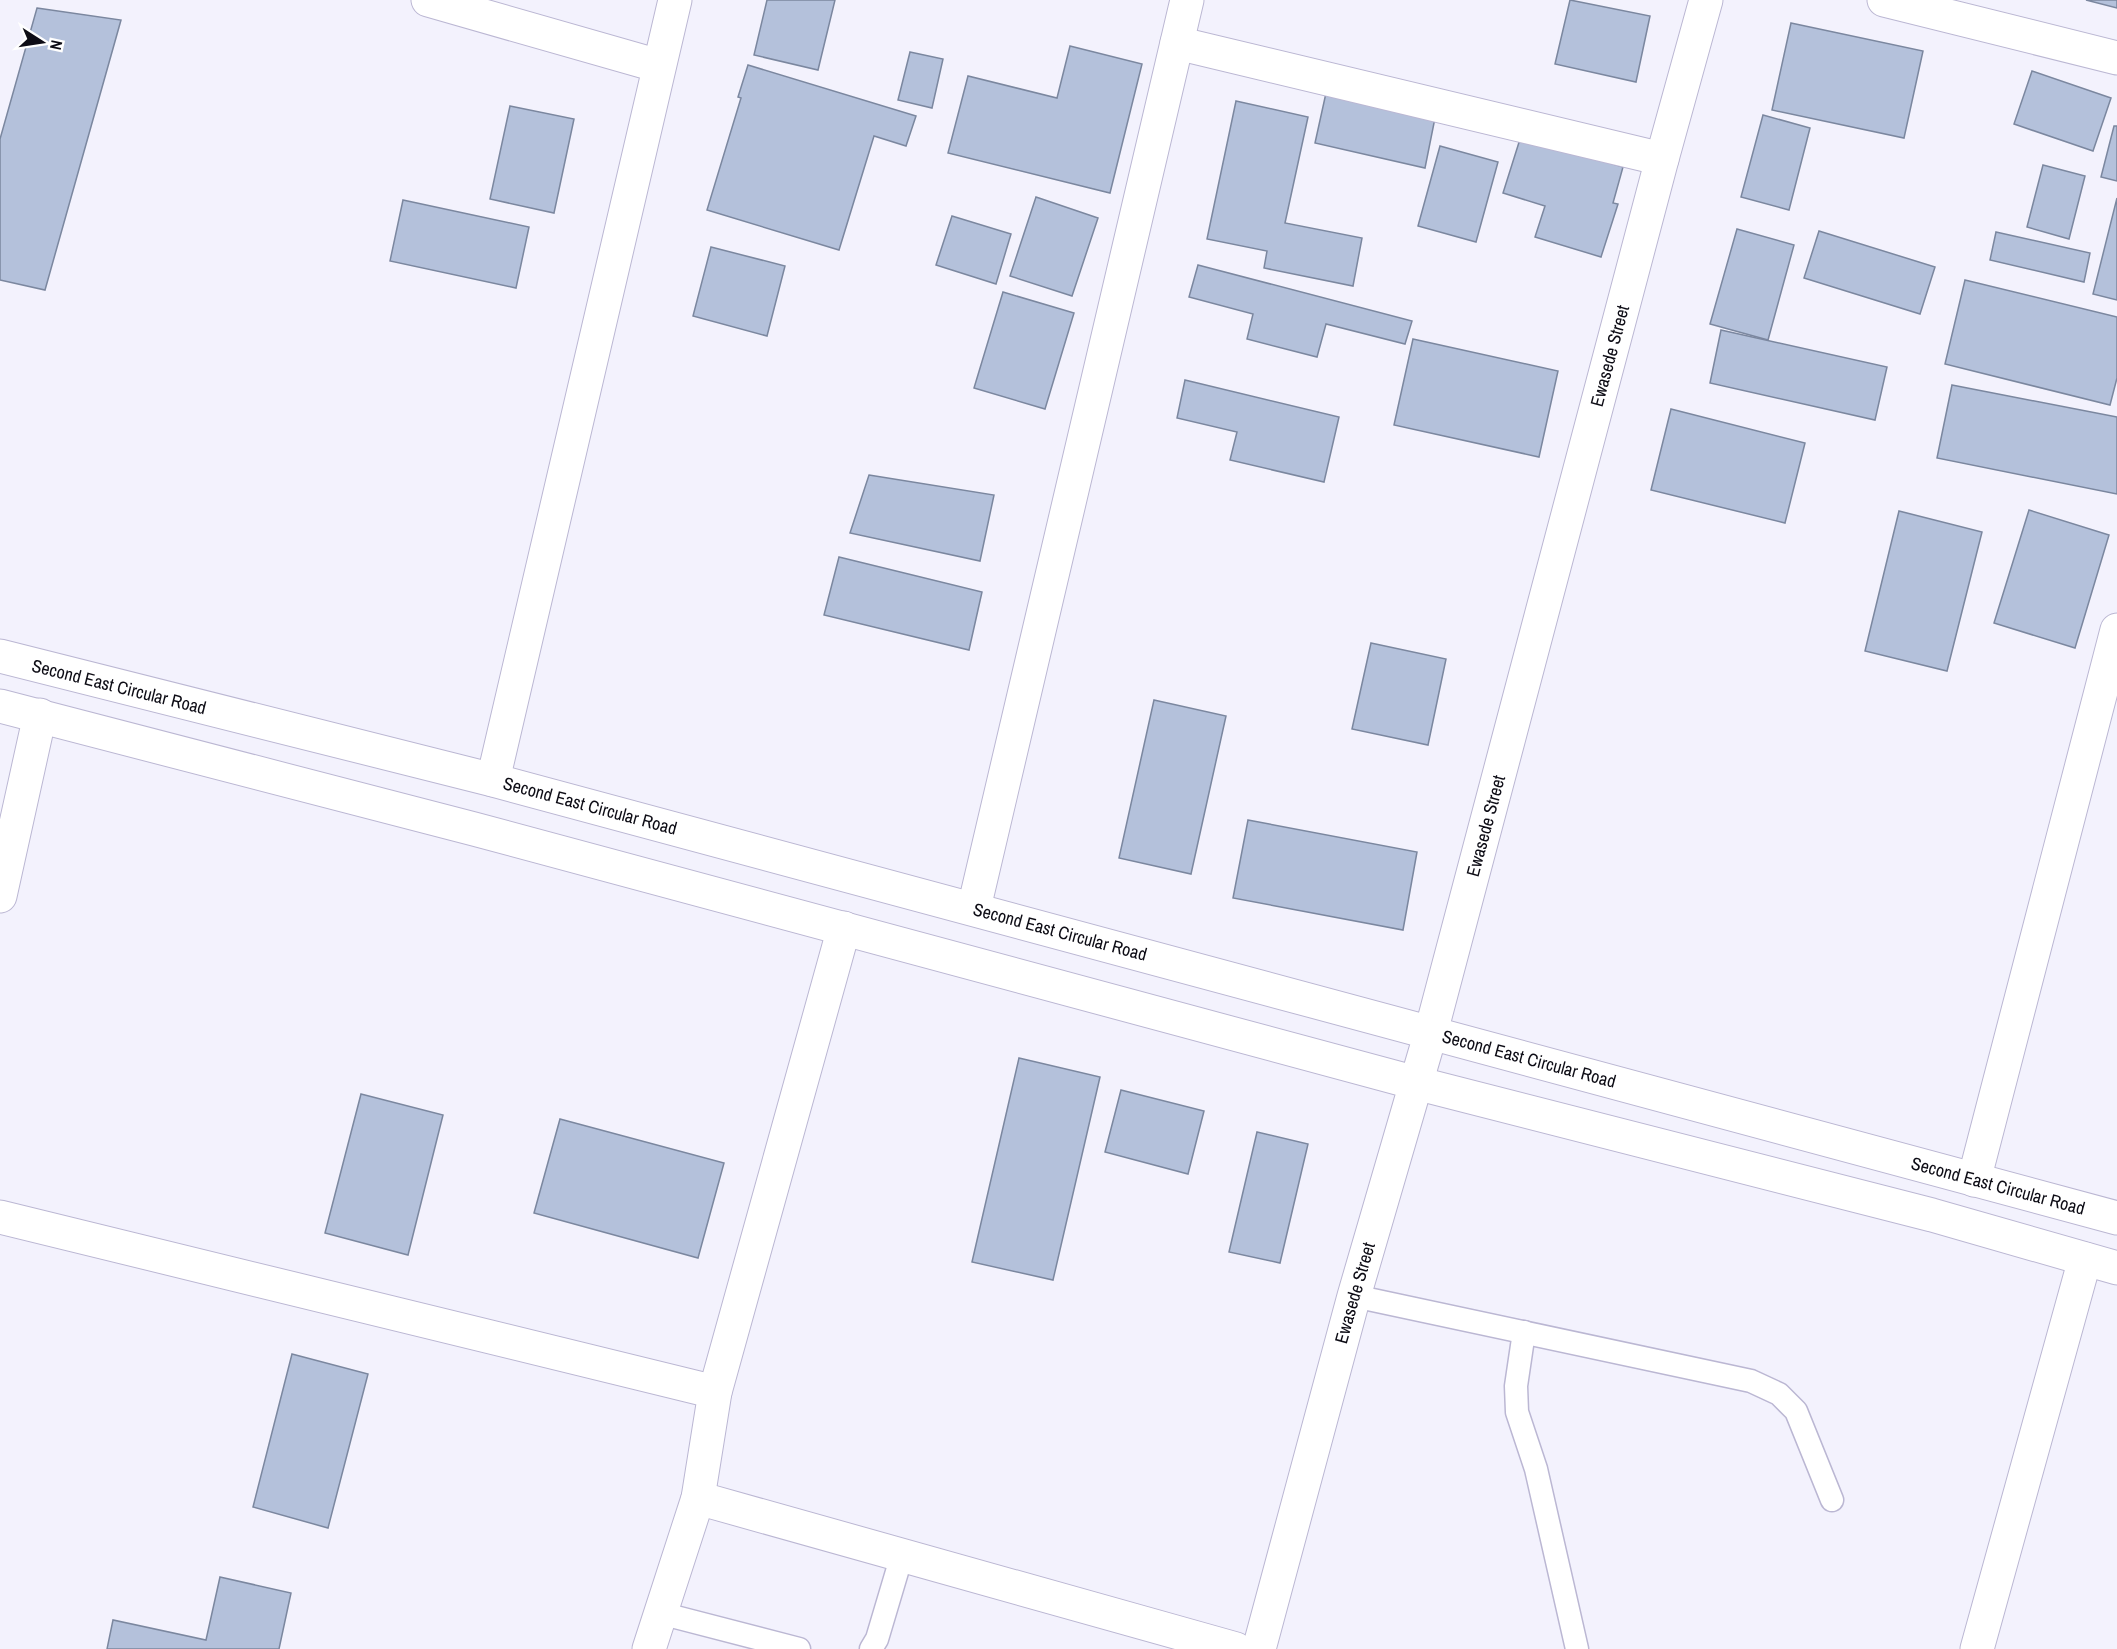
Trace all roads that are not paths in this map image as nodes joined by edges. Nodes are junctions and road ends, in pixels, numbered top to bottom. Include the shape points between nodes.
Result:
1 (428, 0) edge
2 (675, 0) edge
3 (1187, 0) edge
4 (1706, 0) edge
5 (1884, 0) edge
6 (1177, 43) junction
7 (2117, 58) edge
8 (659, 66) junction
9 (1662, 159) junction
10 (2117, 630) edge
11 (0, 656) edge
12 (0, 706) edge
13 (40, 716) junction
14 (493, 780) junction
15 (0, 896) edge
16 (974, 908) junction
17 (844, 928) junction
18 (1431, 1032) junction
19 (1416, 1083) junction
20 (1974, 1180) junction
21 (0, 1217) edge
22 (2117, 1218) edge
23 (2085, 1259) junction
24 (2117, 1268) edge
25 (1354, 1296) junction
26 (1524, 1332) junction
27 (715, 1392) junction
28 (698, 1498) junction
29 (1832, 1500) dead end
30 (902, 1555) junction
31 (660, 1613) junction
32 (649, 1649) edge
33 (799, 1649) edge
34 (871, 1649) edge
35 (1236, 1649) edge
36 (1259, 1649) edge
37 (1577, 1649) edge
38 (1977, 1649) edge

1 - 8 street
2 - 8 street
3 - 6 street
4 - 9 street, Ewasede Street
5 - 7 street
6 - 9 street
6 - 16 street
8 - 14 street
9 - 18 street, Ewasede Street
10 - 20 street
11 - 14 street, Second East Circular Road
12 - 13 street
13 - 15 street
13 - 17 street
14 - 16 street, Second East Circular Road
16 - 18 street, Second East Circular Road
17 - 19 street
17 - 27 street
18 - 19 street, Ewasede Street
18 - 20 street, Second East Circular Road
19 - 23 street via 1920,1212
19 - 25 street, Ewasede Street
20 - 22 street, Second East Circular Road
21 - 27 street
23 - 24 street
23 - 38 street
25 - 26 lane
25 - 36 street, Ewasede Street
26 - 29 lane via 1751,1382 1779,1394 1796,1411
26 - 37 lane via 1516,1386 1518,1412 1536,1469
27 - 28 street
28 - 30 street
28 - 31 street
30 - 34 lane
30 - 35 street
31 - 32 street
31 - 33 lane

